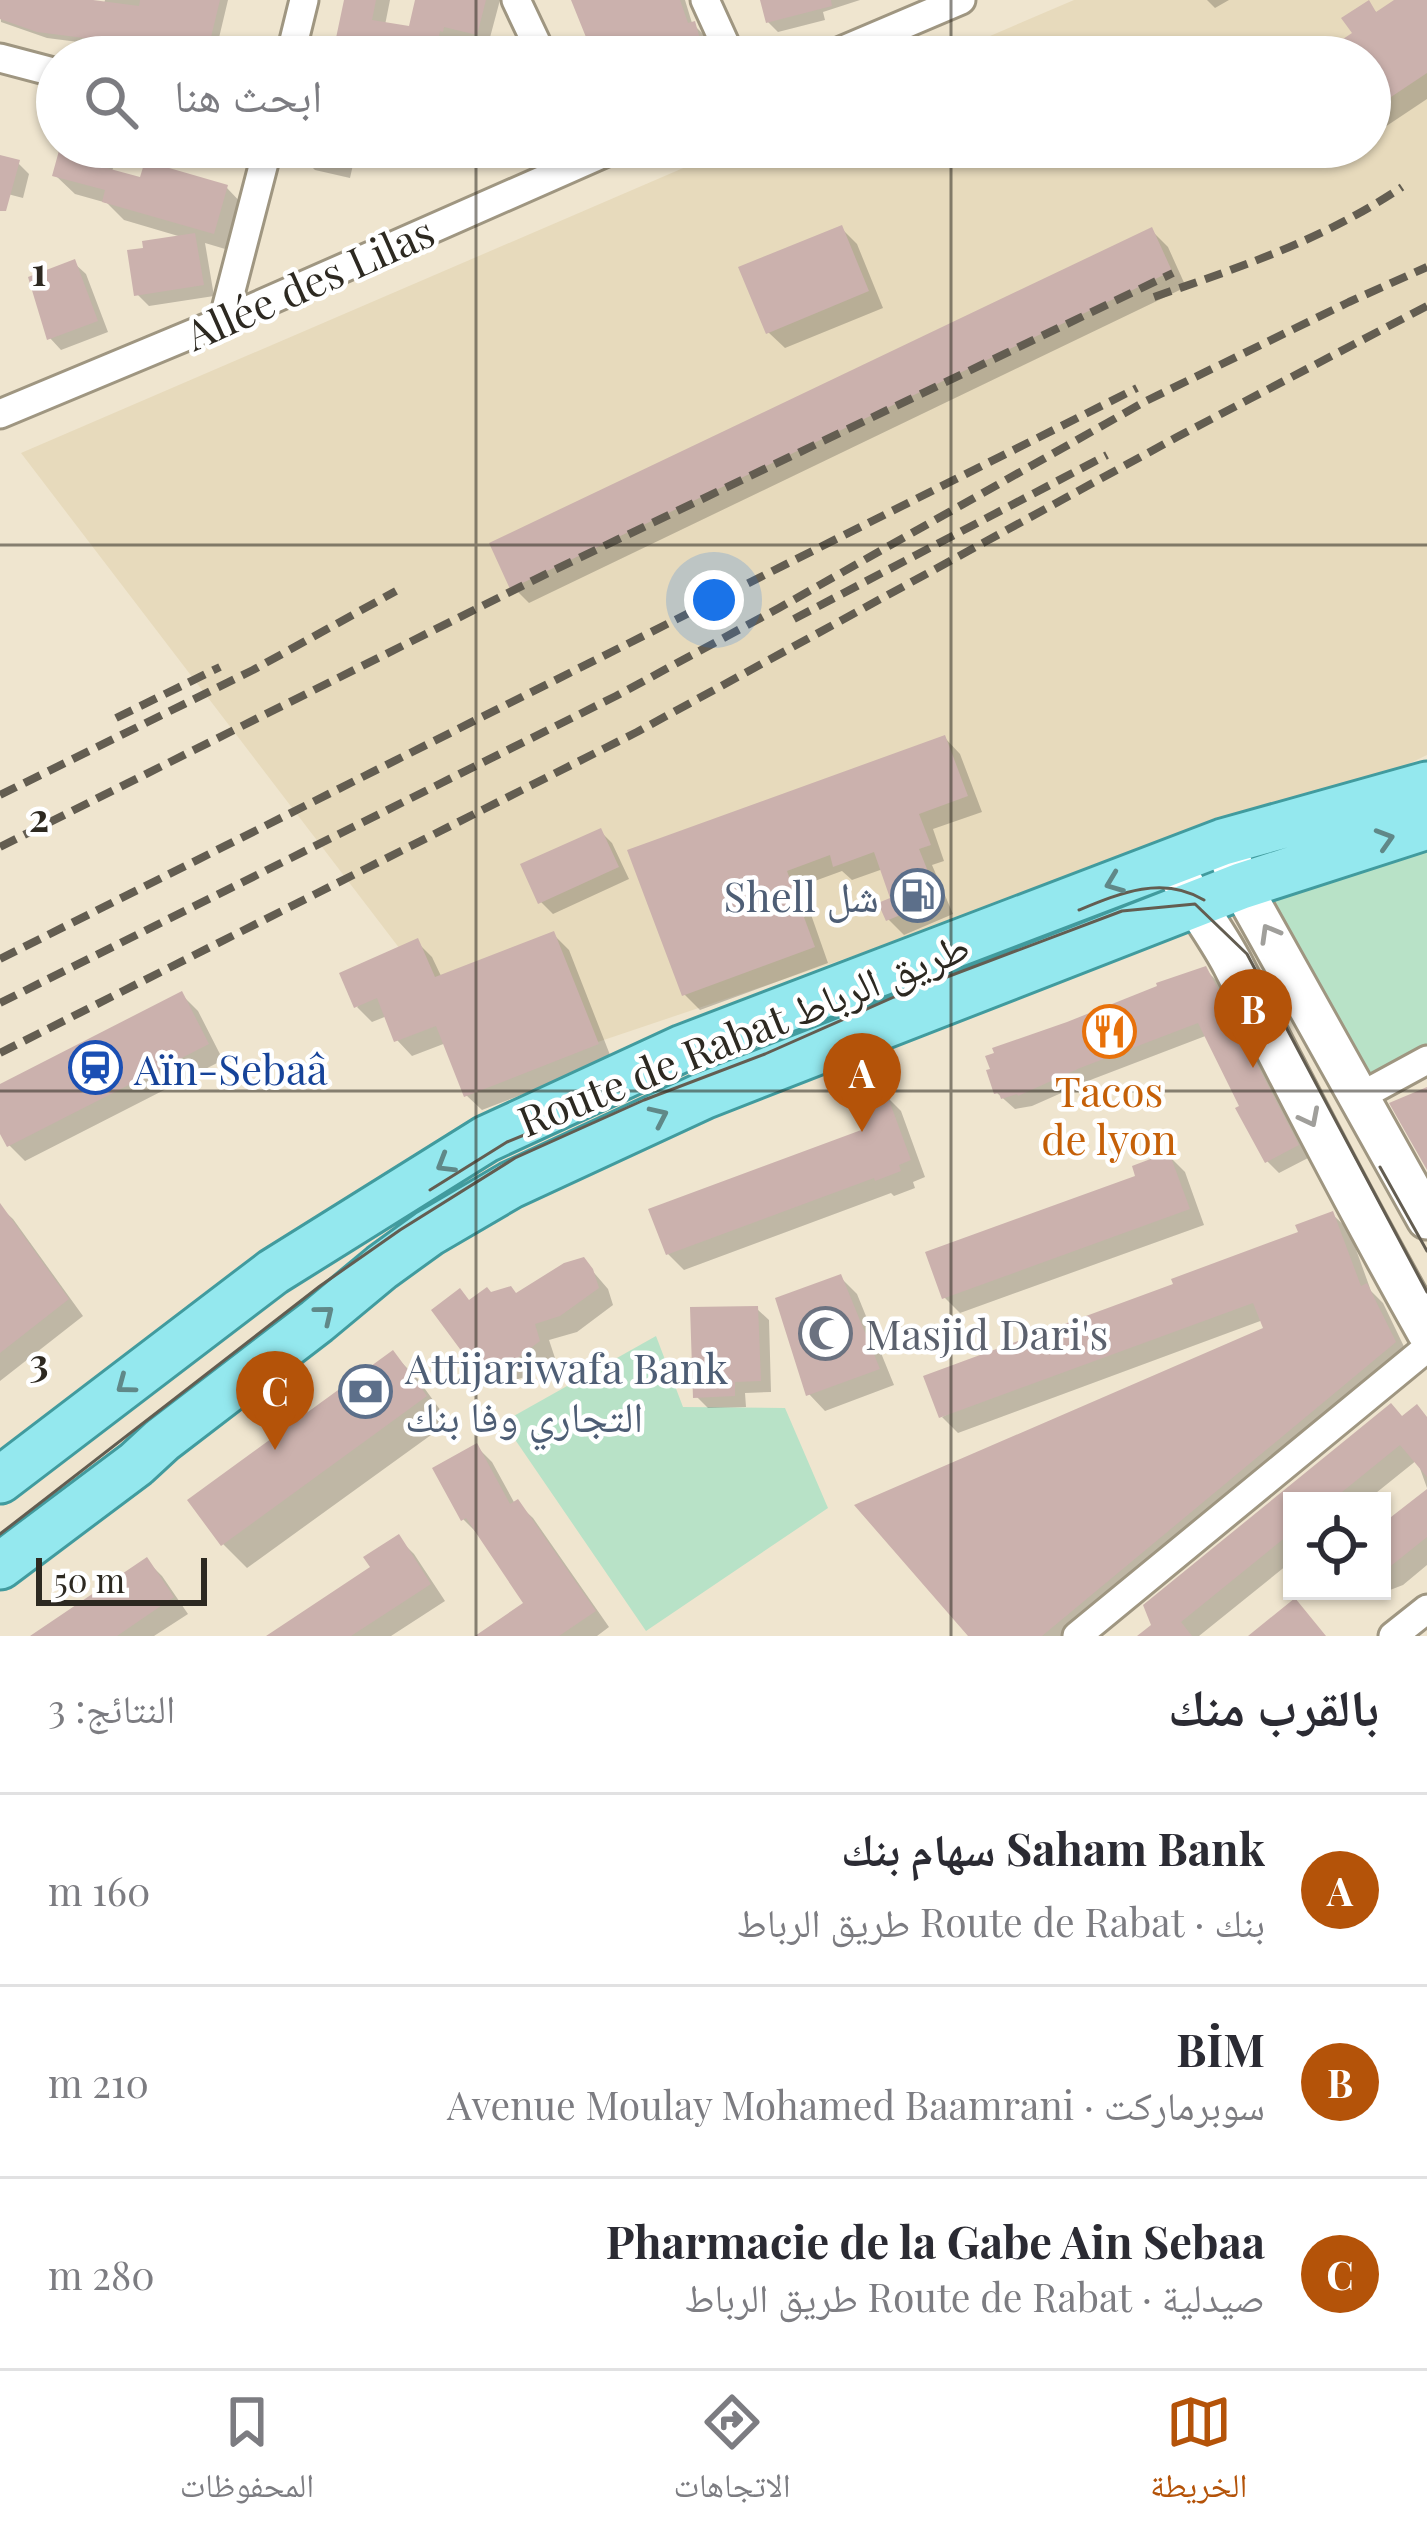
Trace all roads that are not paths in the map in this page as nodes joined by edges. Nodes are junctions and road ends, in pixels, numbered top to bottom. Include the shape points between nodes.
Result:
1 (304, 0) edge
2 (516, 0) edge
3 (706, 0) edge
4 (961, 0) edge
5 (295, 36) edge
6 (533, 36) edge
7 (722, 36) edge
8 (876, 36) edge
9 (0, 58) edge
10 (36, 67) edge
11 (263, 168) edge
12 (553, 168) edge
13 (223, 320) junction
14 (0, 414) edge
15 (1427, 785) edge
16 (1427, 826) edge
17 (1223, 842) junction
18 (1173, 861) junction
19 (1241, 886) junction
20 (1195, 904) junction
21 (1427, 1060) edge
22 (1359, 1096) junction
23 (1427, 1219) edge
24 (1427, 1332) edge
25 (1427, 1348) edge
26 (0, 1480) edge
27 (0, 1565) edge
28 (1427, 1609) edge
29 (1077, 1636) edge
30 (1394, 1636) edge

1 - 5 street
2 - 6 street
3 - 7 street
4 - 8 street
9 - 10 street
11 - 13 street
12 - 13 street, Allée des Lilas
13 - 14 street, Allée des Lilas
15 - 17 main road, Route de Rabat طريق الرباط
19 -> 16 main road, Route de Rabat طريق الرباط
17 - 18 main road, Route de Rabat طريق الرباط
17 - 19 street
18 - 20 street
18 -> 26 main road, Route de Rabat طريق الرباط via 682,1048 486,1139 273,1272
19 - 20 main road, Route de Rabat طريق الرباط
22 -> 19 street
20 -> 24 street
27 -> 20 main road, Route de Rabat طريق الرباط via 382,1268 511,1184 703,1096
21 - 22 street
22 - 23 street
25 - 29 street
28 - 30 street

